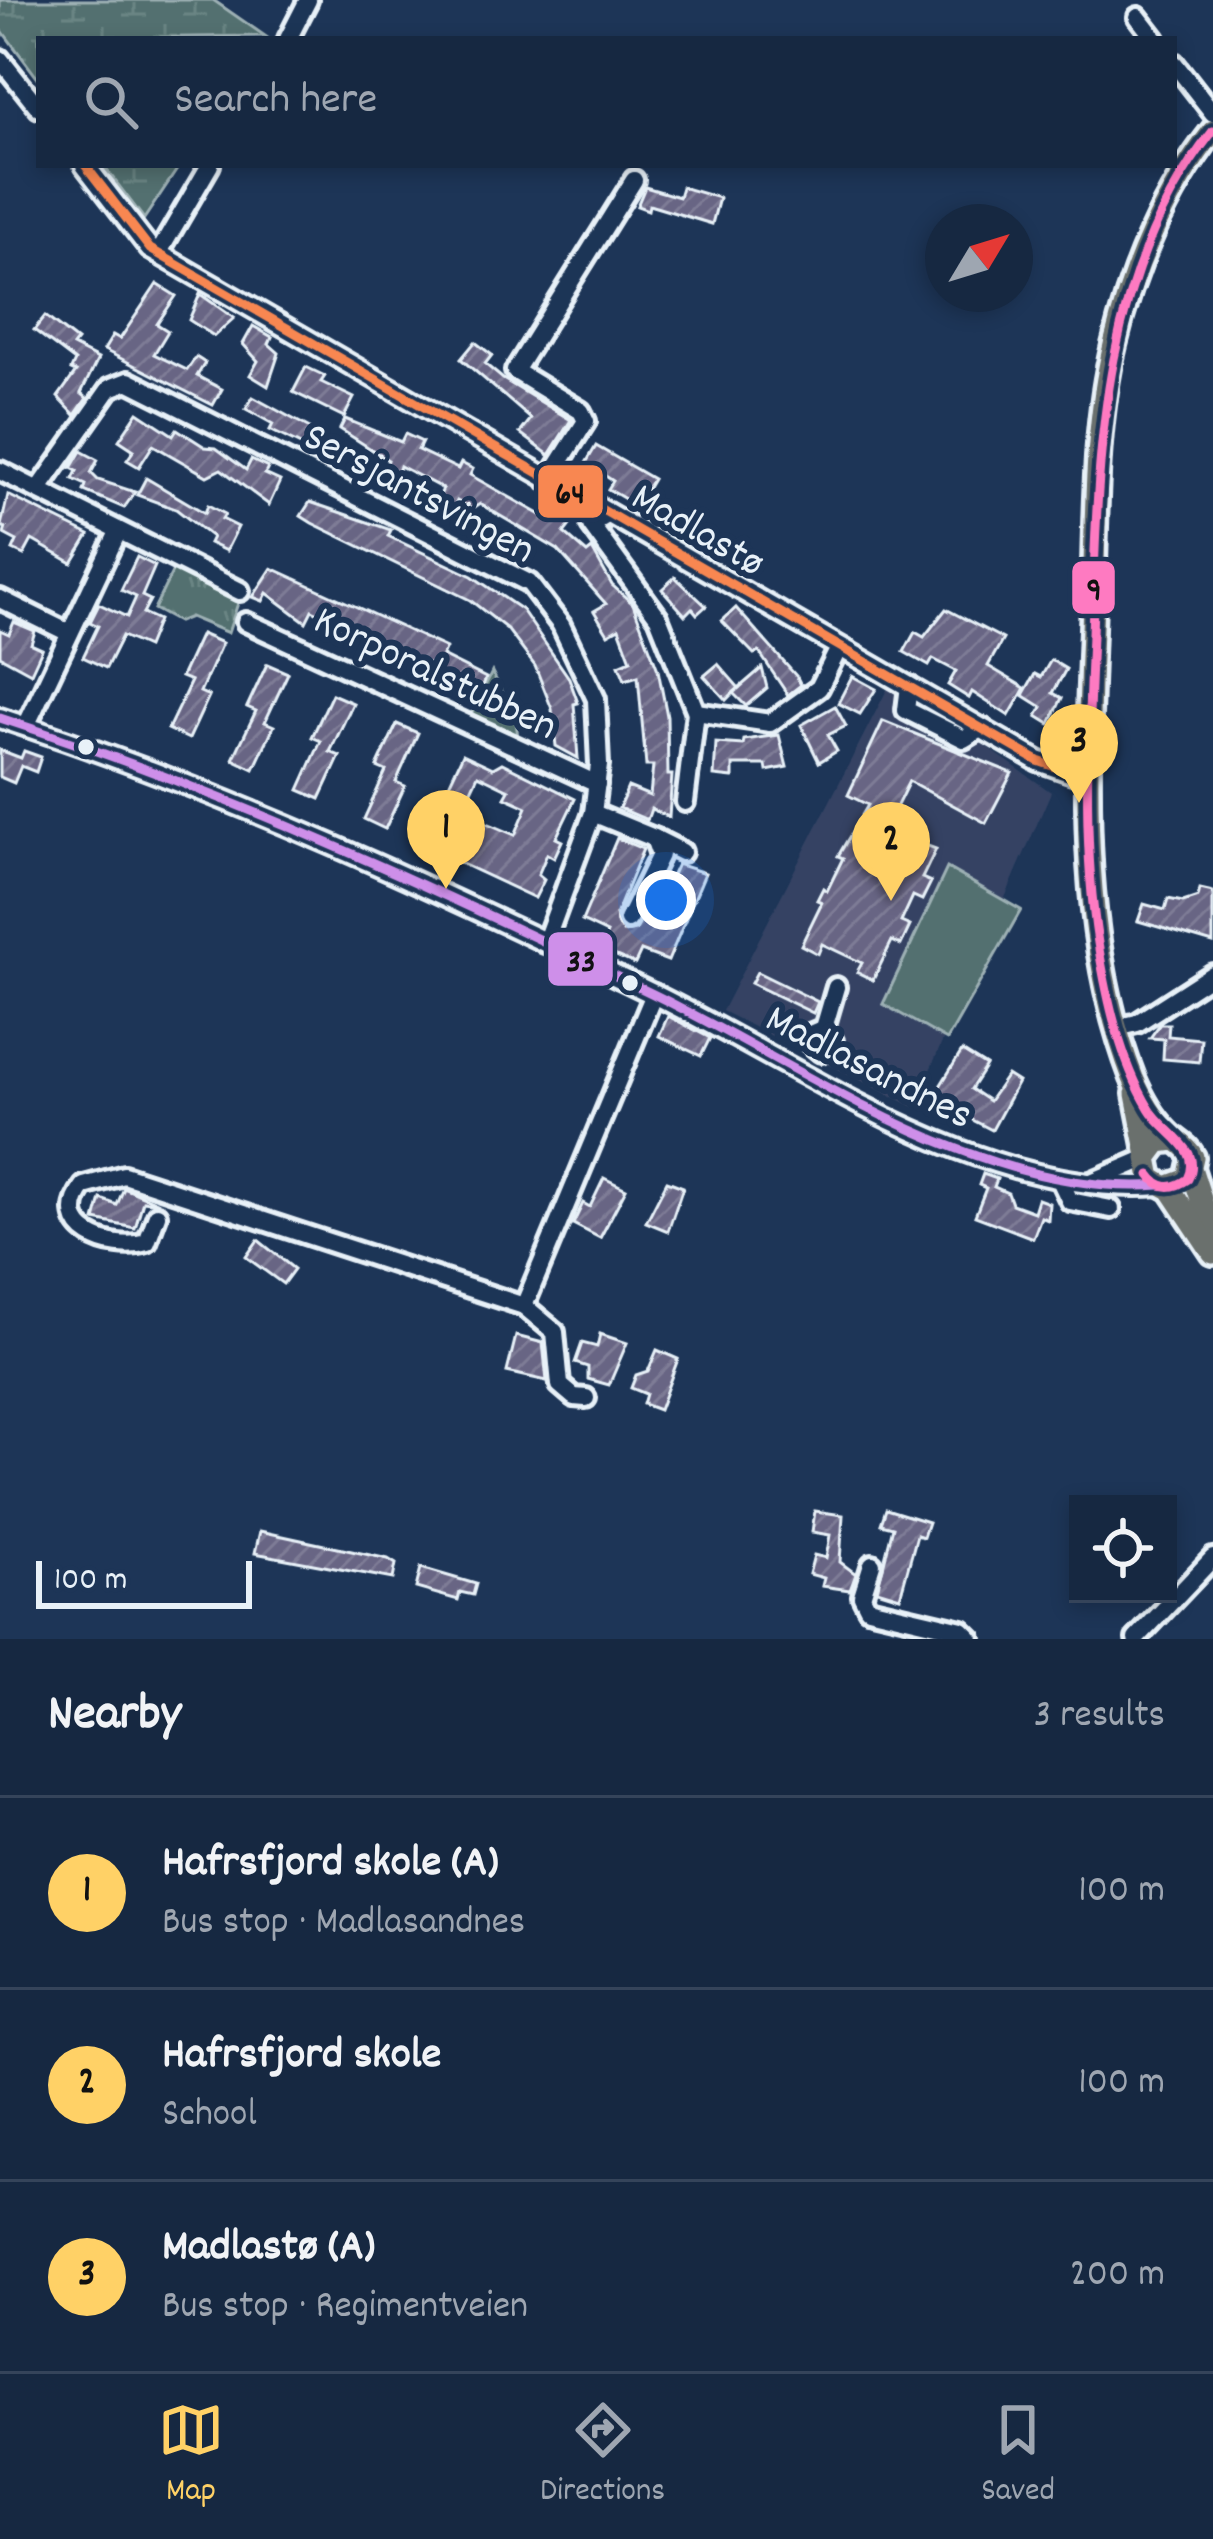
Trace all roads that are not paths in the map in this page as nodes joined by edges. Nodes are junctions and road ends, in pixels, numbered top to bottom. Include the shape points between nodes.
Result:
1 (308, 0) edge
2 (1138, 17) dead end
3 (290, 36) edge
4 (1153, 36) edge
5 (0, 59) edge
6 (1177, 67) edge
7 (36, 104) edge
8 (1213, 113) edge
9 (1213, 131) edge
10 (87, 168) edge
11 (208, 168) edge
12 (634, 180) dead end
13 (158, 254) junction
14 (0, 470) edge
15 (548, 481) junction
16 (39, 489) junction
17 (607, 515) junction
18 (118, 532) junction
19 (240, 591) dead end
20 (0, 599) edge
21 (246, 622) dead end
22 (69, 633) junction
23 (839, 648) junction
24 (696, 712) junction
25 (0, 718) edge
26 (26, 726) junction
27 (1087, 778) junction
28 (597, 784) junction
29 (685, 802) dead end
30 (593, 813) junction
31 (654, 838) junction
32 (682, 852) dead end
33 (628, 920) dead end
34 (545, 943) junction
35 (1213, 974) edge
36 (836, 987) dead end
37 (654, 994) junction
38 (1118, 1028) junction
39 (816, 1077) junction
40 (1134, 1081) junction
41 (1174, 1140) junction
42 (1147, 1157) junction
43 (1192, 1171) junction
44 (1060, 1182) junction
45 (1084, 1184) junction
46 (1165, 1186) junction
47 (1111, 1209) dead end
48 (157, 1215) dead end
49 (1213, 1237) edge
50 (1213, 1253) edge
51 (524, 1306) junction
52 (586, 1398) dead end
53 (1213, 1558) edge
54 (872, 1564) dead end
55 (971, 1639) edge
56 (1136, 1639) edge

1 - 3 street
2 - 4 street
5 - 7 street
6 - 8 street
9 - 27 main road via 1169,196 1110,362
10 - 13 street, Madlastø
11 - 13 street
12 - 15 street via 515,371 586,421
13 - 15 street, Madlastø
14 - 16 street
15 - 17 street, Madlastø
16 - 18 street
16 - 28 street, Sersjantsvingen via 110,388 128,381 529,583 561,625 596,699
17 - 23 street, Madlastø
17 - 24 street via 591,525 658,616
18 - 19 street
18 - 22 street
20 - 22 street
21 - 28 street, Korporalstubben
22 - 26 street
23 - 24 street via 819,688 770,723
23 - 27 street, Madlastø via 1038,761
24 - 29 street
25 - 26 street, Madlasandnes
26 - 34 street, Madlasandnes
27 - 38 main road via 1092,899
28 - 30 street, Sersjantsvingen
30 - 31 street
30 - 34 street, Sersjantsvingen
31 - 32 street
31 - 33 street via 660,855
34 - 37 street, Madlasandnes
35 - 38 street
36 - 39 street via 824,1028 808,1042 821,1052
37 - 39 street, Madlasandnes
37 - 51 street
38 - 40 main road
39 - 44 street, Madlasandnes via 952,1148
40 - 41 main road
40 - 42 main road
41 - 42 main road via 1159,1142
41 - 43 main road via 1190,1151
42 - 45 street, Madlasandnes
42 - 46 main road via 1148,1172
43 - 46 main road
43 - 49 main road
44 - 45 street, Madlasandnes
44 - 47 street, Madlasandnes via 1070,1201
45 - 46 street, Madlasandnes
46 - 50 main road
48 - 51 street via 147,1242 104,1245 79,1222 75,1204 84,1186 112,1175 140,1179
51 - 52 street via 555,1331 560,1385
53 - 56 street
54 - 55 street via 862,1596 868,1608 962,1630

